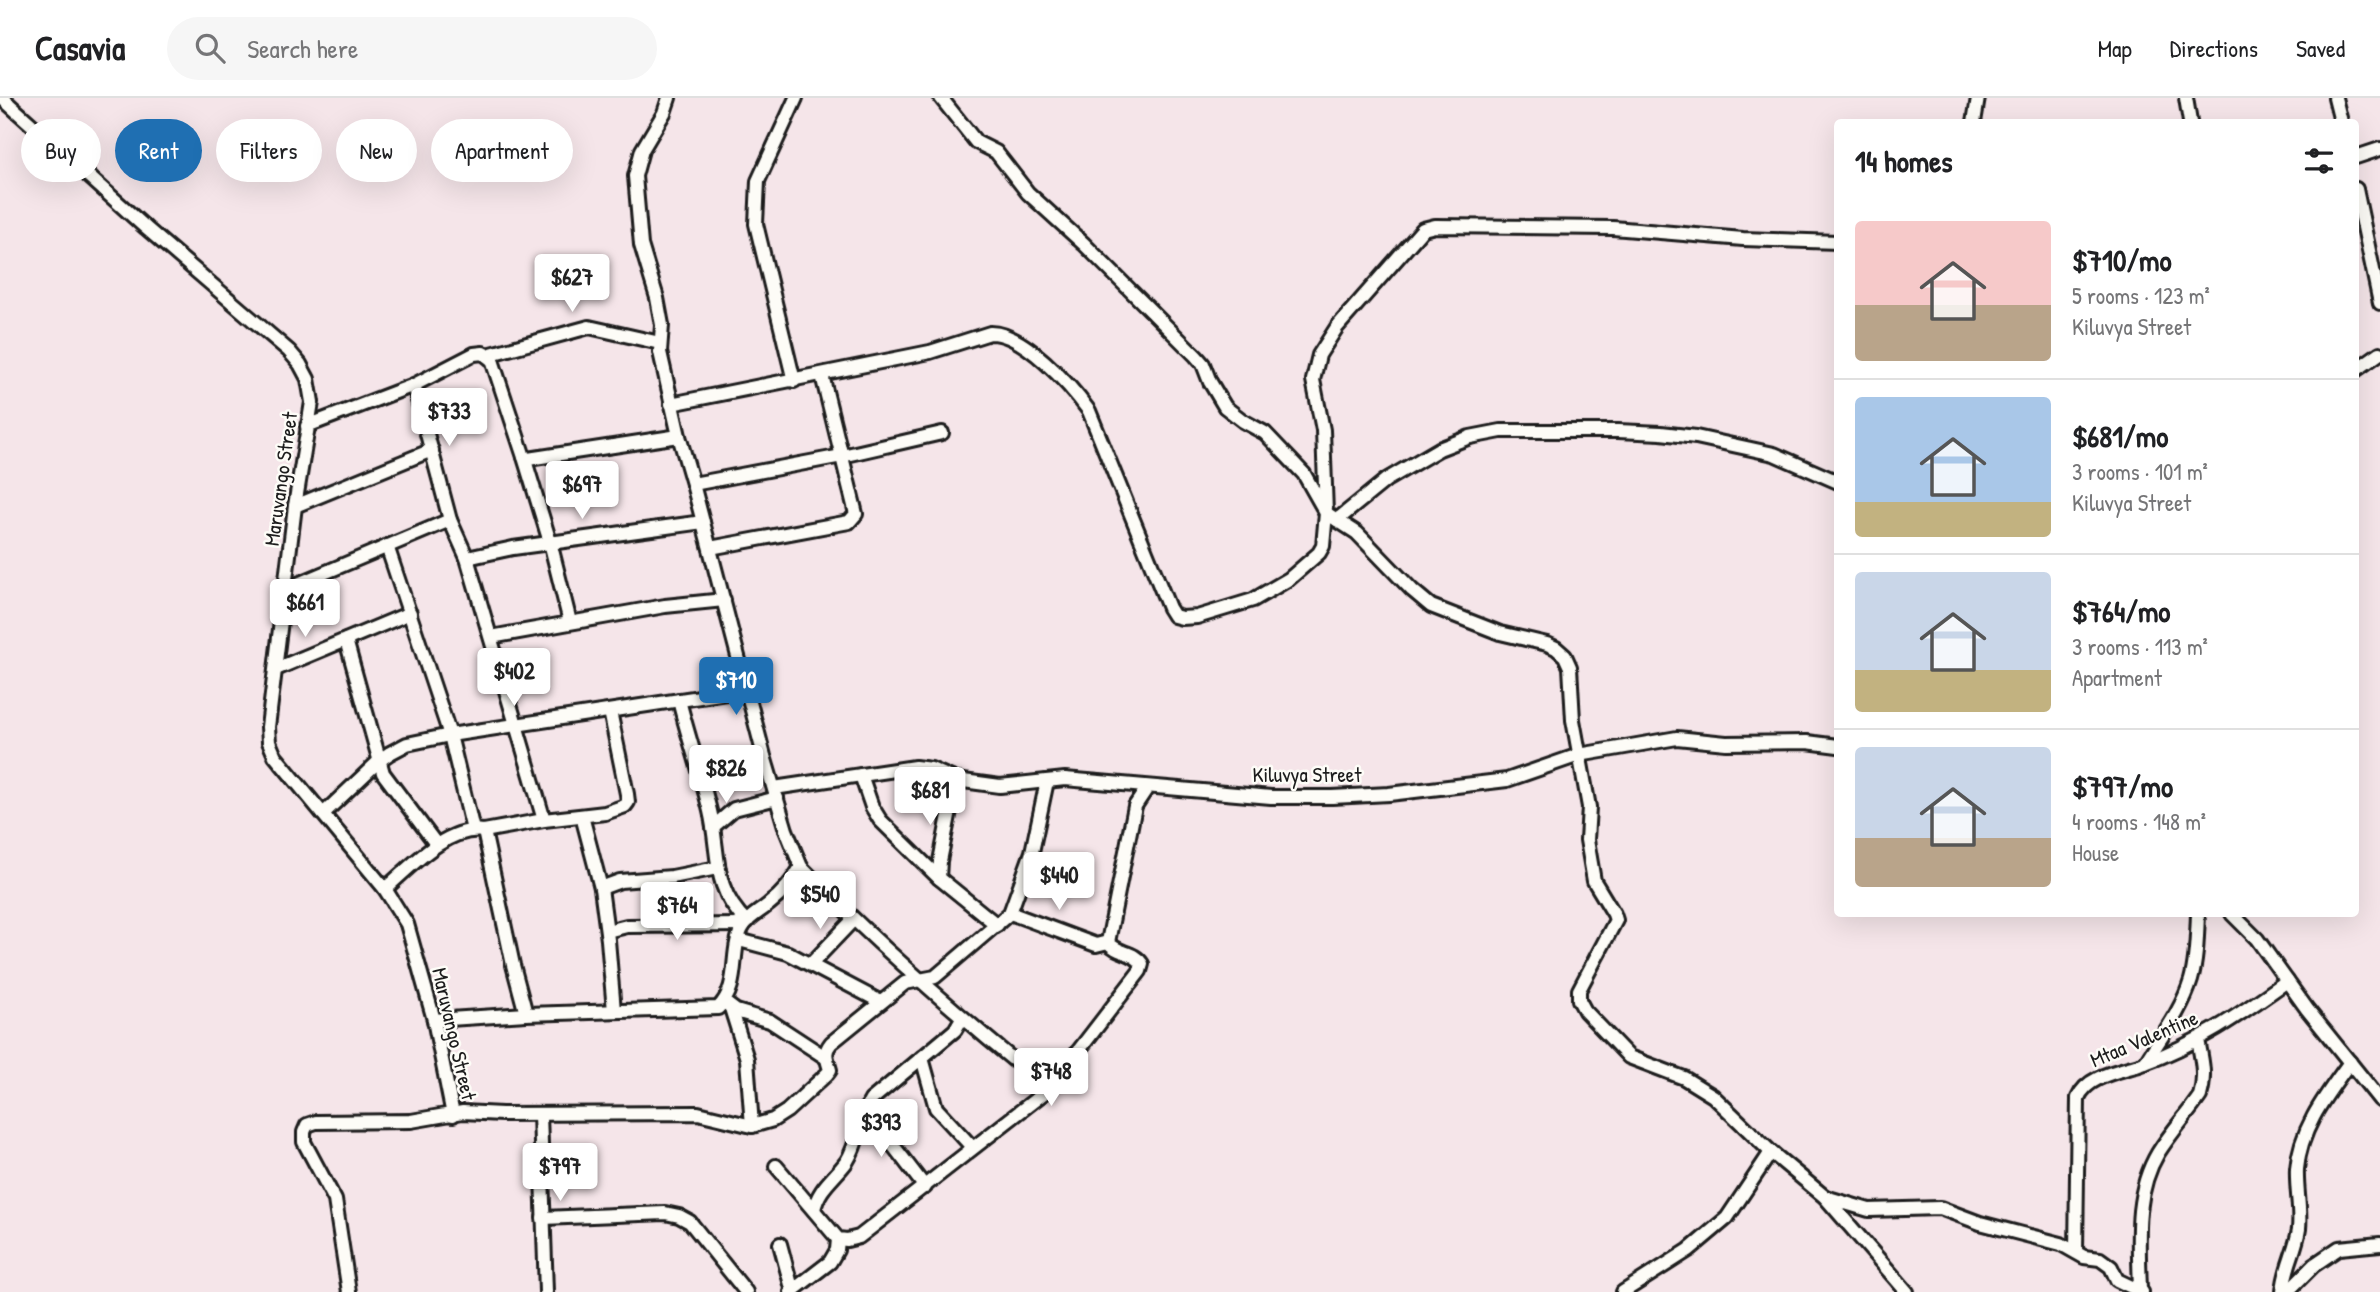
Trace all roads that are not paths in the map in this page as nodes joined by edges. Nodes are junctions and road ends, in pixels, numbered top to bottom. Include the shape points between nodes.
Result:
1 (2, 98) edge
2 (669, 98) edge
3 (796, 98) edge
4 (941, 98) edge
5 (1978, 98) edge
6 (2186, 98) edge
7 (2335, 98) edge
8 (1974, 119) edge
9 (2190, 119) edge
10 (2340, 119) edge
11 (2380, 149) edge
12 (2359, 156) edge
13 (2359, 203) edge
14 (1834, 242) edge
15 (2380, 303) edge
16 (660, 342) junction
17 (2380, 353) edge
18 (487, 355) junction
19 (2359, 368) edge
20 (822, 375) junction
21 (794, 381) junction
22 (414, 385) junction
23 (671, 404) junction
24 (307, 426) junction
25 (942, 433) dead end
26 (678, 436) junction
27 (432, 450) junction
28 (842, 456) junction
29 (524, 457) junction
30 (1834, 480) edge
31 (694, 484) junction
32 (295, 506) junction
33 (1332, 516) junction
34 (450, 520) junction
35 (703, 522) junction
36 (550, 542) junction
37 (387, 546) junction
38 (710, 548) junction
39 (467, 558) junction
40 (286, 589) junction
41 (724, 600) junction
42 (410, 613) junction
43 (570, 622) junction
44 (491, 637) junction
45 (346, 640) junction
46 (276, 669) junction
47 (746, 690) junction
48 (679, 700) junction
49 (610, 711) junction
50 (517, 725) junction
51 (450, 735) junction
52 (1834, 745) edge
53 (1579, 755) junction
54 (1564, 759) junction
55 (380, 760) junction
56 (861, 775) junction
57 (956, 780) junction
58 (1047, 781) junction
59 (1586, 785) junction
60 (1147, 788) junction
61 (776, 793) junction
62 (323, 814) junction
63 (582, 816) junction
64 (544, 820) junction
65 (713, 827) junction
66 (478, 831) junction
67 (436, 844) junction
68 (801, 867) junction
69 (717, 868) junction
70 (939, 878) junction
71 (601, 888) junction
72 (385, 889) junction
73 (1010, 913) junction
74 (2198, 917) edge
75 (2235, 917) edge
76 (853, 920) junction
77 (746, 923) junction
78 (997, 925) junction
79 (607, 931) junction
80 (739, 940) junction
81 (1108, 942) junction
82 (811, 964) junction
83 (920, 981) junction
84 (2287, 981) junction
85 (881, 1002) junction
86 (728, 1005) junction
87 (614, 1011) junction
88 (526, 1014) junction
89 (962, 1018) junction
90 (434, 1020) junction
91 (2198, 1040) junction
92 (825, 1057) junction
93 (922, 1058) junction
94 (2350, 1062) junction
95 (2144, 1063) junction
96 (1049, 1089) junction
97 (2380, 1100) edge
98 (865, 1109) junction
99 (540, 1114) junction
100 (453, 1115) junction
101 (752, 1126) junction
102 (972, 1147) junction
103 (1771, 1152) junction
104 (776, 1166) dead end
105 (925, 1187) junction
106 (1825, 1197) junction
107 (814, 1210) junction
108 (543, 1218) junction
109 (838, 1238) junction
110 (780, 1244) dead end
111 (2380, 1244) edge
112 (2076, 1252) junction
113 (349, 1292) edge
114 (546, 1292) edge
115 (746, 1292) edge
116 (792, 1292) edge
117 (1623, 1292) edge
118 (1907, 1292) edge
119 (2141, 1292) edge
120 (2285, 1292) edge

1 - 24 street, Maruvango Street via 289,351 308,379 312,402
2 - 16 street via 642,150 635,176 641,245 662,325
3 - 21 street via 758,181 756,225
4 - 33 street via 965,131 996,152 1028,193 1196,356 1225,407 1279,447
5 - 8 street
6 - 9 street
7 - 10 street
11 - 12 street
13 - 15 street
14 - 33 street via 1612,228 1423,229 1337,327 1319,355 1313,380
16 - 18 street via 589,327
16 - 23 street
17 - 19 street
18 - 22 street via 474,354
18 - 29 street
20 - 21 street
20 - 28 street
20 - 33 street via 997,332 1028,348 1073,388 1089,411 1168,608 1182,618 1253,600 1290,579 1324,546
21 - 23 street
22 - 24 street
22 - 27 street
23 - 26 street
24 - 32 street, Maruvango Street
25 - 28 street
26 - 29 street via 534,460
26 - 31 street
27 - 32 street
27 - 34 street
28 - 31 street
28 - 38 street via 856,514 849,522
29 - 36 street
30 - 33 street via 1774,454 1696,437 1501,431 1439,449
31 - 35 street
32 - 40 street, Maruvango Street
33 - 53 street via 1357,533 1431,606 1500,633 1547,644 1565,656
34 - 37 street
34 - 39 street
35 - 36 street
35 - 38 street
36 - 39 street
36 - 43 street
37 - 40 street
37 - 42 street
38 - 41 street
39 - 44 street
40 - 46 street, Maruvango Street
41 - 43 street
41 - 47 street
42 - 45 street
42 - 51 street
43 - 44 street
44 - 50 street
45 - 46 street
45 - 55 street
46 - 62 street, Maruvango Street via 269,742
47 - 48 street
47 - 61 street
48 - 49 street
48 - 65 street
49 - 50 street
49 - 63 street via 628,802 605,813
50 - 51 street
50 - 64 street
51 - 55 street via 407,744
51 - 66 street
52 - 53 street, Kiluvya Street via 1677,738
53 - 54 street, Kiluvya Street
53 - 59 street
54 - 59 street
54 - 60 street, Kiluvya Street via 1507,780 1389,794 1271,797
55 - 62 street
55 - 67 street via 383,773
56 - 57 street, Kiluvya Street via 915,767
56 - 61 street, Kiluvya Street
56 - 70 street via 880,820
57 - 58 street, Kiluvya Street via 1000,786
57 - 70 street
58 - 60 street, Kiluvya Street
58 - 73 street via 1032,852
59 - 103 street via 1587,840 1594,881 1616,920 1583,978 1579,1000 1629,1057 1684,1078 1713,1096
60 - 81 street via 1135,806
61 - 65 street, Kiluvya Street via 734,809
61 - 68 street
62 - 72 street, Maruvango Street
63 - 64 street
63 - 71 street
64 - 66 street
65 - 69 street
66 - 67 street
66 - 88 street
67 - 72 street
68 - 76 street
68 - 77 street via 771,903
69 - 71 street via 620,881
69 - 77 street
70 - 78 street
71 - 79 street
72 - 90 street, Maruvango Street via 407,925
73 - 78 street
73 - 81 street via 1096,945
74 - 95 street via 2192,979
75 - 84 street
76 - 82 street
76 - 83 street
77 - 79 street via 627,926
77 - 80 street
78 - 83 street via 935,977
79 - 87 street
80 - 82 street
80 - 86 street
81 - 96 street via 1140,959 1140,971
82 - 85 street
83 - 85 street via 905,983
83 - 89 street
84 - 91 street, Mtaa Valentine
84 - 94 street
85 - 92 street via 831,1043
86 - 87 street
86 - 92 street via 770,1021
86 - 101 street via 747,1059
87 - 88 street
88 - 90 street
89 - 93 street via 955,1030
89 - 96 street
90 - 100 street, Maruvango Street
91 - 95 street, Mtaa Valentine
91 - 119 street via 2204,1069 2200,1096 2157,1155 2143,1188
92 - 101 street via 830,1070 818,1083 774,1120
93 - 98 street via 883,1088
93 - 102 street via 936,1108
94 - 97 street
94 - 120 street via 2317,1111 2300,1149 2298,1233 2284,1280
95 - 112 street, Mtaa Valentine via 2090,1083 2078,1098
96 - 102 street
98 - 105 street
98 - 107 street via 855,1146 822,1187
99 - 100 street
99 - 101 street via 698,1113
99 - 108 street
100 - 113 street via 307,1125 304,1142 335,1200
102 - 105 street
103 - 106 street
103 - 117 street via 1727,1218 1689,1250
104 - 107 street
105 - 109 street via 859,1237
106 - 112 street via 1869,1210 1940,1208
106 - 118 street
107 - 109 street
108 - 114 street
108 - 115 street via 679,1216 690,1222
109 - 116 street via 830,1262
110 - 116 street
111 - 120 street via 2339,1248 2325,1255
112 - 119 street via 2106,1262 2117,1280

